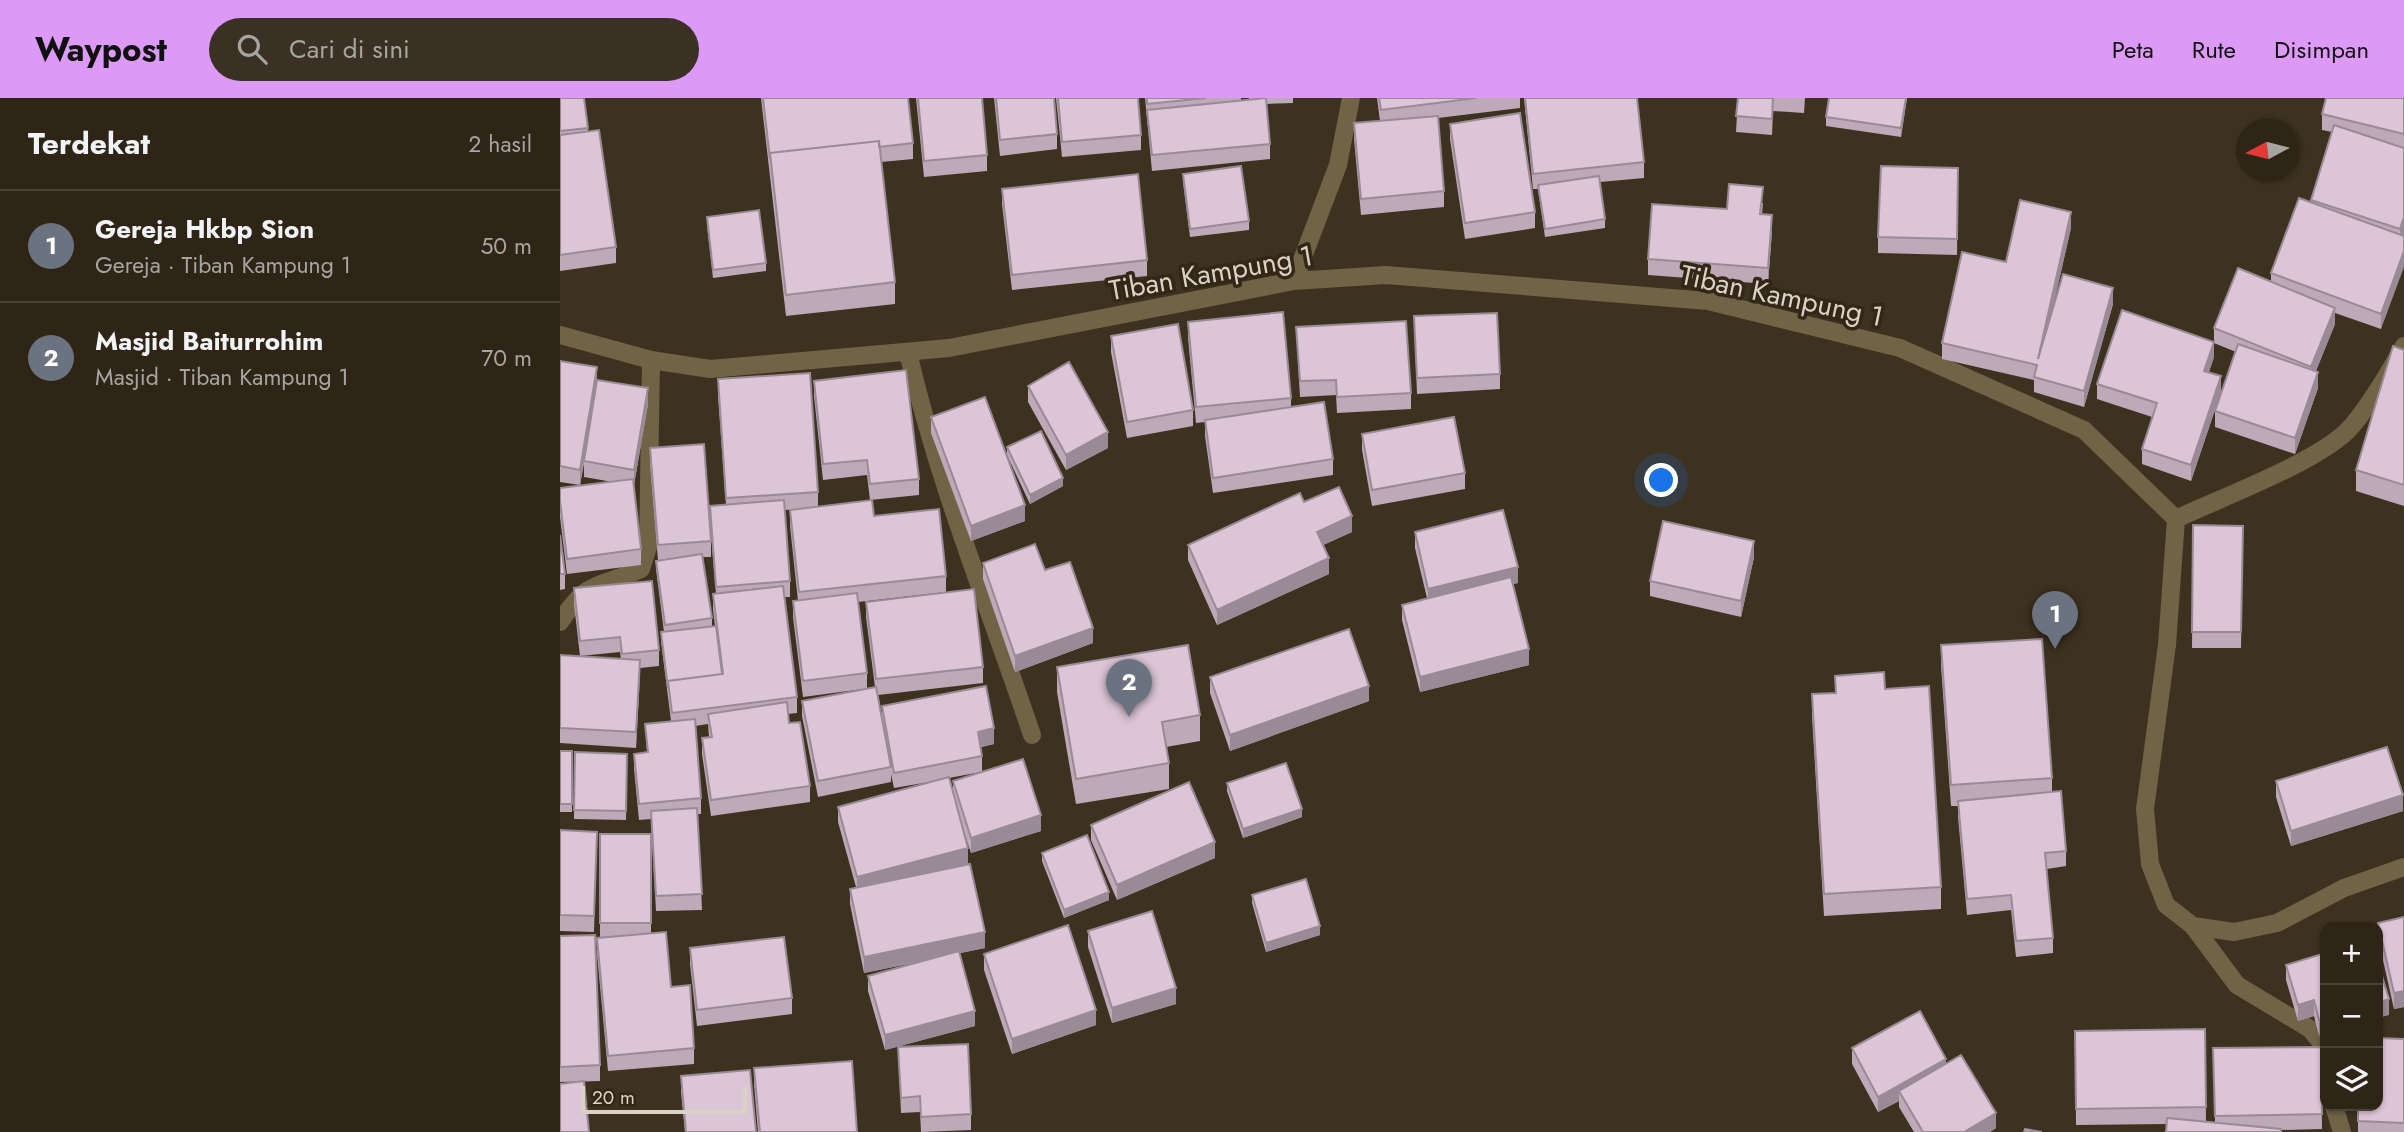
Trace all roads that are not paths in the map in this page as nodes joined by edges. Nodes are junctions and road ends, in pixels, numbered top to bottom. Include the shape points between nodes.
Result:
1 (1351, 98) edge
2 (1294, 281) junction
3 (560, 335) edge
4 (2404, 346) edge
5 (908, 352) junction
6 (651, 360) junction
7 (2176, 519) junction
8 (560, 622) edge
9 (1032, 735) dead end
10 (2404, 867) edge
11 (2193, 926) junction
12 (2320, 1041) edge
13 (2336, 1111) edge
14 (2342, 1132) edge

1 - 2 street via 1338,165
2 - 5 street, Tiban Kampung 1
2 - 7 street, Tiban Kampung 1 via 1386,275 1708,301 1900,348 2084,430
3 - 6 street, Tiban Kampung 1
4 - 7 street via 2349,429 2308,458
5 - 6 street, Tiban Kampung 1 via 710,369
5 - 9 street via 925,427 957,526
6 - 8 street via 648,547 641,569 594,584 576,598
7 - 11 street via 2167,645 2145,809 2150,864 2166,905
10 - 11 street via 2344,888 2277,923 2234,932
11 - 12 street via 2237,985 2310,1028
13 - 14 street

